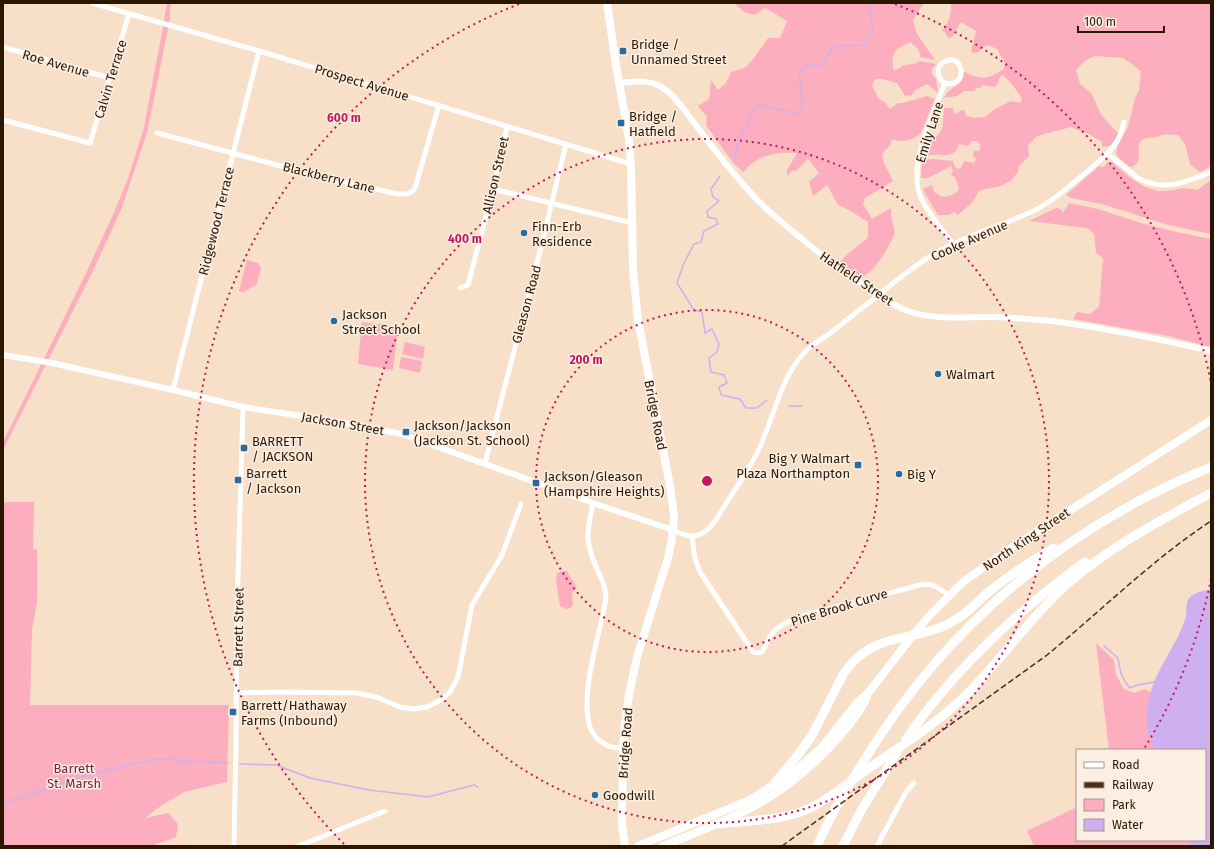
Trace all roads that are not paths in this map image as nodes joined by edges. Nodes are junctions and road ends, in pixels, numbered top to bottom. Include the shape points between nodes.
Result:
1 (92, 3) edge
2 (607, 3) edge
3 (129, 14) junction
4 (3, 47) edge
5 (259, 51) junction
6 (110, 78) junction
7 (620, 83) junction
8 (945, 83) junction
9 (439, 105) junction
10 (3, 120) edge
11 (1124, 122) dead end
12 (507, 126) junction
13 (157, 133) dead end
14 (566, 144) junction
15 (233, 153) junction
16 (1108, 154) junction
17 (631, 164) junction
18 (1211, 172) edge
19 (493, 189) junction
20 (552, 204) junction
21 (632, 223) junction
22 (953, 244) junction
23 (460, 288) dead end
24 (878, 296) junction
25 (1211, 352) edge
26 (3, 355) edge
27 (172, 390) junction
28 (242, 408) junction
29 (1211, 420) edge
30 (485, 464) junction
31 (1211, 467) edge
32 (1210, 494) edge
33 (593, 503) junction
34 (521, 504) dead end
35 (1100, 522) junction
36 (673, 530) junction
37 (692, 536) junction
38 (949, 595) junction
39 (869, 692) junction
40 (237, 693) junction
41 (623, 748) junction
42 (914, 783) dead end
43 (773, 786) junction
44 (385, 811) dead end
45 (716, 824) junction
46 (234, 846) edge
47 (299, 846) edge
48 (625, 846) edge
49 (638, 846) edge
50 (663, 846) edge
51 (817, 846) edge
52 (843, 846) edge
53 (877, 846) edge

1 - 3 street, Prospect Avenue
2 - 7 main road, Bridge Road
3 - 5 street, Prospect Avenue
3 - 6 street, Calvin Terrace
4 - 6 street, Roe Avenue
5 - 9 street, Prospect Avenue
5 - 15 street, Ridgewood Terrace
6 - 10 street, Calvin Terrace via 90,143
7 - 17 main road, Bridge Road
7 - 24 street, Hatfield Street via 647,81 665,90 676,100 750,193 806,243
8 - 8 street via 953,83 961,77 960,66 954,61 946,60 939,67 938,75
8 - 22 street, Emily Lane via 920,155 917,182 925,206
9 - 12 street, Prospect Avenue
9 - 15 street, Blackberry Lane via 415,188 408,194 383,191
11 - 16 street, Cooke Avenue via 1117,143
12 - 14 street, Prospect Avenue
12 - 19 street, Allison Street
13 - 15 street, Blackberry Lane
14 - 17 street, Prospect Avenue
14 - 20 street, Gleason Road
15 - 27 street, Ridgewood Terrace
16 - 18 street via 1138,178 1156,184 1173,185 1187,182
16 - 22 street, Cooke Avenue via 1043,206
17 - 21 main road, Bridge Road
19 - 20 street
19 - 23 street, Allison Street via 468,285
20 - 21 street
20 - 30 street, Gleason Road
21 - 36 main road, Bridge Road via 638,320 670,486
22 - 24 street, Cooke Avenue via 917,265
24 - 25 street, Hatfield Street via 909,311 924,315 1052,321 1120,332
24 - 37 street, Cooke Avenue via 811,346 794,365 786,379 765,436 747,471 710,527 702,534
26 - 27 street, Jackson Street via 52,363
27 - 28 street, Jackson Street
28 - 30 street, Jackson Street via 388,431 412,437
28 - 40 street, Barrett Street
29 - 38 main road, North King Street via 1008,550
30 - 33 street, Jackson Street
31 - 35 highway via 1154,492
32 - 45 highway via 1134,536 1090,565 1043,608 958,703 835,792 798,813
32 - 52 highway via 1134,531 1088,560 1052,586 996,634 932,703 908,736 882,775
33 - 36 street, Jackson Street
33 - 41 street via 588,540 592,559 606,593 588,688 589,721 592,731 603,744
34 - 40 street via 498,563 472,605 458,677 450,692 441,700 427,707 413,709 400,707 376,696 356,693
35 - 43 highway via 1036,558 995,587 961,617 942,627 886,641 855,659 811,737
35 - 51 highway via 1066,545 996,601 942,654 890,719 839,801
36 - 37 street
36 - 41 main road, Bridge Road via 668,558 637,657 629,695
37 - 38 street, Pine Brook Curve via 695,559 700,572 756,653 762,652 774,631 804,615 924,584 933,585
38 - 39 main road, North King Street via 917,630
39 - 43 main road, North King Street via 815,754
39 - 45 main road, North King Street via 862,708 846,729 806,770 772,795
40 - 46 street, Barrett Street
41 - 48 main road, Bridge Road via 622,825
42 - 53 street via 906,792
43 - 49 main road, North King Street via 750,800
44 - 47 street
45 - 50 main road, North King Street

